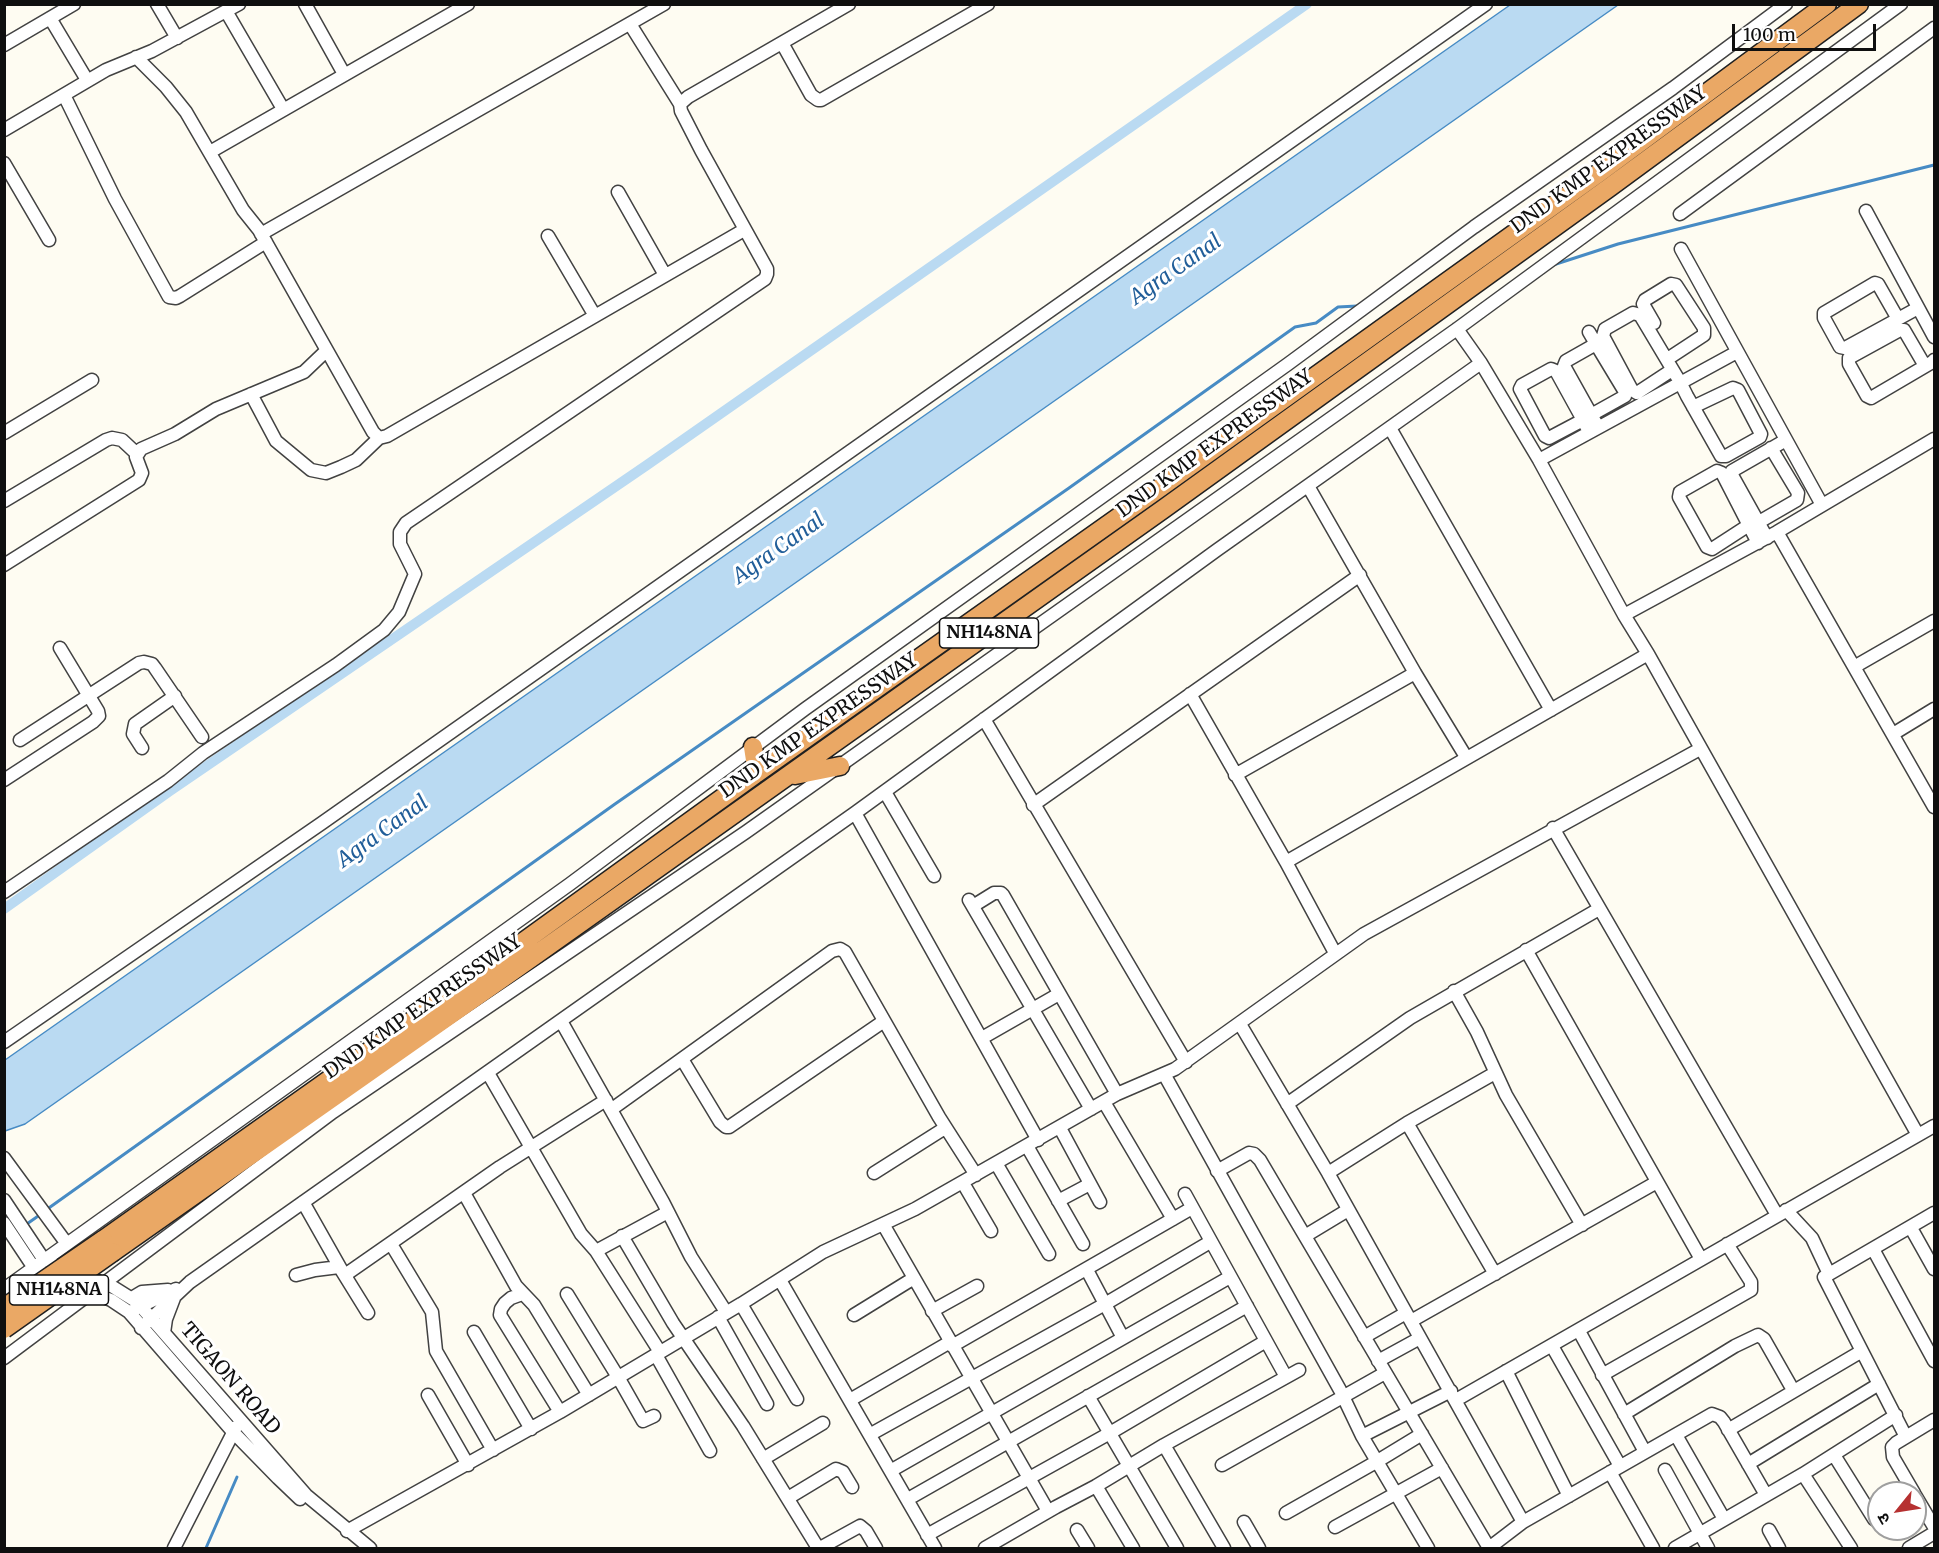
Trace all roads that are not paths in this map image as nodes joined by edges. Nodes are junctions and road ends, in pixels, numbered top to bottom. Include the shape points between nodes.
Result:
1 (74, 4) edge
2 (157, 4) edge
3 (239, 4) edge
4 (305, 4) edge
5 (468, 4) edge
6 (664, 4) edge
7 (849, 4) edge
8 (988, 4) edge
9 (1486, 4) edge
10 (1786, 4) edge
11 (1827, 4) edge
12 (1859, 4) edge
13 (1901, 4) edge
14 (645, 9) edge
15 (226, 12) junction
16 (50, 18) junction
17 (630, 24) junction
18 (1934, 29) edge
19 (177, 38) junction
20 (782, 43) junction
21 (4, 45) edge
22 (136, 57) junction
23 (344, 74) junction
24 (87, 80) junction
25 (64, 95) junction
26 (680, 104) junction
27 (283, 109) junction
28 (4, 130) edge
29 (210, 152) junction
30 (4, 163) edge
31 (618, 192) dead end
32 (1866, 211) dead end
33 (1680, 214) dead end
34 (744, 230) junction
35 (548, 236) dead end
36 (263, 238) junction
37 (50, 240) dead end
38 (1681, 249) dead end
39 (665, 275) junction
40 (1918, 308) junction
41 (595, 316) junction
42 (1898, 319) junction
43 (1458, 329) junction
44 (1590, 332) dead end
45 (1935, 337) edge
46 (1596, 344) junction
47 (326, 351) junction
48 (1737, 352) junction
49 (1672, 356) junction
50 (1481, 363) junction
51 (1930, 363) edge
52 (1672, 370) junction
53 (92, 380) dead end
54 (1682, 381) junction
55 (250, 394) junction
56 (1693, 407) junction
57 (1587, 417) junction
58 (1390, 428) junction
59 (1594, 430) junction
60 (4, 433) edge
61 (379, 438) junction
62 (1935, 439) edge
63 (1786, 440) junction
64 (1771, 448) junction
65 (137, 454) junction
66 (1539, 460) junction
67 (1308, 486) junction
68 (4, 501) edge
69 (1822, 505) junction
70 (1754, 524) junction
71 (1767, 538) junction
72 (4, 565) edge
73 (1360, 575) junction
74 (1624, 615) junction
75 (1935, 621) edge
76 (60, 648) dead end
77 (1648, 654) junction
78 (1854, 667) junction
79 (1415, 673) junction
80 (1190, 694) junction
81 (89, 695) junction
82 (175, 696) junction
83 (1935, 709) edge
84 (1551, 710) junction
85 (984, 719) junction
86 (1893, 734) junction
87 (202, 737) dead end
88 (20, 740) dead end
89 (753, 747) junction
90 (142, 748) dead end
91 (1700, 749) junction
92 (1466, 757) junction
93 (840, 766) junction
94 (757, 773) junction
95 (1235, 775) junction
96 (787, 776) junction
97 (4, 780) edge
98 (885, 792) junction
99 (1934, 802) edge
100 (1034, 805) junction
101 (855, 813) junction
102 (1553, 828) junction
103 (1286, 862) junction
104 (934, 876) dead end
105 (4, 892) edge
106 (1599, 909) junction
107 (1526, 950) junction
108 (1335, 952) junction
109 (1454, 991) junction
110 (1059, 994) junction
111 (1033, 1009) junction
112 (561, 1021) junction
113 (884, 1021) junction
114 (1240, 1024) junction
115 (982, 1038) junction
116 (4, 1042) edge
117 (682, 1059) junction
118 (1185, 1062) junction
119 (488, 1073) junction
120 (1496, 1073) junction
121 (1164, 1074) junction
122 (1117, 1094) junction
123 (1104, 1102) junction
124 (1287, 1104) junction
125 (609, 1105) junction
126 (1091, 1109) junction
127 (1407, 1123) junction
128 (1935, 1125) edge
129 (945, 1128) junction
130 (1060, 1128) junction
131 (1918, 1135) junction
132 (1033, 1143) junction
133 (531, 1147) junction
134 (4, 1158) edge
135 (996, 1163) junction
136 (1217, 1171) junction
137 (874, 1173) dead end
138 (1328, 1173) junction
139 (975, 1175) junction
140 (1657, 1182) junction
141 (963, 1183) junction
142 (1090, 1184) junction
143 (464, 1193) junction
144 (1185, 1194) dead end
145 (4, 1200) edge
146 (303, 1202) junction
147 (1058, 1202) junction
148 (1100, 1202) dead end
149 (1192, 1208) junction
150 (1348, 1210) junction
151 (668, 1212) junction
152 (1781, 1213) junction
153 (1935, 1214) edge
154 (1173, 1219) junction
155 (8, 1221) edge
156 (883, 1224) junction
157 (1582, 1225) junction
158 (1911, 1228) junction
159 (991, 1231) dead end
160 (622, 1236) junction
161 (1305, 1236) junction
162 (1210, 1242) junction
163 (67, 1244) junction
164 (392, 1244) junction
165 (1083, 1244) dead end
166 (1727, 1244) junction
167 (108, 1246) junction
168 (1873, 1249) junction
169 (596, 1251) junction
170 (1049, 1254) dead end
171 (1701, 1259) junction
172 (36, 1260) junction
173 (1935, 1269) edge
174 (1087, 1270) junction
175 (342, 1271) junction
176 (1495, 1274) junction
177 (296, 1275) dead end
178 (1829, 1275) junction
179 (1230, 1277) junction
180 (914, 1278) junction
181 (780, 1280) junction
182 (104, 1284) junction
183 (977, 1286) dead end
184 (4, 1288) edge
185 (176, 1292) junction
186 (92, 1293) junction
187 (522, 1294) junction
188 (567, 1294) dead end
189 (741, 1304) junction
190 (1106, 1304) junction
191 (134, 1305) junction
192 (1247, 1306) junction
193 (4, 1308) edge
194 (932, 1311) junction
195 (368, 1313) dead end
196 (722, 1315) junction
197 (854, 1315) dead end
198 (150, 1317) junction
199 (1408, 1317) junction
200 (141, 1328) junction
201 (4, 1329) edge
202 (1579, 1331) junction
203 (474, 1332) dead end
204 (164, 1333) junction
205 (1364, 1337) junction
206 (683, 1338) junction
207 (1123, 1338) junction
208 (1420, 1338) junction
209 (1266, 1341) junction
210 (951, 1344) junction
211 (1552, 1346) junction
212 (1862, 1351) junction
213 (658, 1354) junction
214 (4, 1358) edge
215 (1378, 1361) junction
216 (1935, 1361) edge
217 (1299, 1370) dead end
218 (1506, 1371) junction
219 (1385, 1373) junction
220 (1602, 1375) junction
221 (618, 1377) junction
222 (1286, 1377) junction
223 (971, 1378) junction
224 (1879, 1384) junction
225 (1793, 1390) junction
226 (428, 1395) dead end
227 (588, 1395) junction
228 (1088, 1396) junction
229 (1453, 1396) junction
230 (1342, 1398) junction
231 (797, 1399) dead end
232 (850, 1400) junction
233 (767, 1404) dead end
234 (560, 1412) junction
235 (1409, 1412) junction
236 (991, 1413) junction
237 (1624, 1414) junction
238 (1896, 1415) junction
239 (654, 1416) dead end
240 (239, 1420) junction
241 (1935, 1420) edge
242 (823, 1423) dead end
243 (531, 1429) junction
244 (1728, 1430) junction
245 (234, 1433) junction
246 (1110, 1433) junction
247 (871, 1434) junction
248 (1422, 1434) junction
249 (1676, 1435) junction
250 (1362, 1437) junction
251 (1906, 1437) junction
252 (1009, 1442) junction
253 (1164, 1445) junction
254 (493, 1450) junction
255 (710, 1451) dead end
256 (1645, 1452) junction
257 (1834, 1455) junction
258 (763, 1458) junction
259 (1376, 1462) junction
260 (1748, 1464) junction
261 (468, 1465) junction
262 (1128, 1466) junction
263 (1222, 1466) dead end
264 (1442, 1468) junction
265 (1615, 1469) junction
266 (891, 1470) junction
267 (1665, 1470) dead end
268 (1803, 1473) junction
269 (1029, 1478) junction
270 (1906, 1481) edge
271 (1096, 1486) junction
272 (852, 1488) dead end
273 (1395, 1492) junction
274 (1766, 1495) junction
275 (1569, 1496) junction
276 (788, 1498) junction
277 (908, 1499) junction
278 (1867, 1507) edge
279 (1048, 1511) junction
280 (1286, 1513) dead end
281 (1724, 1519) junction
282 (1244, 1522) dead end
283 (1523, 1522) junction
284 (1335, 1527) dead end
285 (1077, 1530) dead end
286 (1769, 1530) dead end
287 (347, 1531) junction
288 (1700, 1533) junction
289 (1935, 1533) edge
290 (927, 1534) junction
291 (174, 1548) edge
292 (358, 1548) edge
293 (369, 1548) edge
294 (819, 1548) edge
295 (876, 1548) edge
296 (935, 1548) edge
297 (985, 1548) edge
298 (1088, 1548) edge
299 (1133, 1548) edge
300 (1177, 1548) edge
301 (1224, 1548) edge
302 (1259, 1548) edge
303 (1428, 1548) edge
304 (1489, 1548) edge
305 (1653, 1548) edge
306 (1675, 1548) edge
307 (1708, 1548) edge
308 (1779, 1548) edge
309 (1851, 1548) edge
310 (1909, 1548) edge

1 - 16 street
2 - 19 street
3 - 15 street
4 - 23 street
5 - 23 street
6 - 14 street
7 - 20 street
8 - 20 street via 821,100 811,95
9 - 116 street via 312,830
10 - 89 street
11 - 94 highway, DND KMP EXPRESSWAY / NH148NA via 1600,172
12 - 96 highway, DND KMP EXPRESSWAY / NH148NA via 1434,315
13 - 43 street
14 - 17 street
15 - 19 street
15 - 27 street
16 - 21 street
16 - 24 street
17 - 26 street
17 - 36 street
18 - 33 street
19 - 22 street
20 - 26 street
22 - 24 street
22 - 29 street via 176,99
23 - 27 street
24 - 25 street
25 - 28 street
25 - 36 street via 169,297 180,296
26 - 34 street
27 - 29 street
29 - 36 street
30 - 37 street
31 - 39 street
32 - 40 street
34 - 39 street
34 - 105 street via 767,269 762,281 403,527 400,544 415,574 399,612 384,630
35 - 41 street
36 - 47 street
38 - 48 street
39 - 41 street
40 - 42 street
40 - 45 street
41 - 61 street
42 - 42 street via 1845,348 1840,347 1824,313 1875,283
43 - 50 street
43 - 93 street
44 - 46 street
46 - 57 street via 1564,366
46 - 57 street via 1625,396
47 - 55 street via 304,372
47 - 61 street
48 - 54 street
48 - 63 street
49 - 49 street via 1643,304 1671,284 1676,285 1704,328 1704,335
49 - 54 street
50 - 58 street
50 - 66 street
51 - 51 street via 1871,398 1849,358 1904,330
52 - 52 street via 1640,315 1633,313 1605,330 1603,336 1637,393
52 - 54 street
53 - 60 street
54 - 56 street
54 - 59 street
55 - 61 street via 276,441 311,470 326,473 356,460
55 - 65 street
56 - 56 street via 1721,456 1760,437 1738,390 1733,388
57 - 57 street via 1551,369 1520,389 1549,438
57 - 59 street
58 - 67 street
58 - 84 street
59 - 66 street
62 - 69 street
63 - 64 street
63 - 69 street
64 - 70 street via 1732,471
64 - 70 street via 1797,493 1797,500
65 - 68 street via 122,440 106,440
65 - 72 street via 142,473 139,480
66 - 74 street
67 - 73 street
67 - 85 street
69 - 71 street
70 - 70 street via 1722,473 1717,471 1680,492 1679,497 1707,547 1712,549
70 - 71 street
71 - 74 street
71 - 78 street
73 - 79 street
73 - 80 street
74 - 77 street
75 - 78 street
76 - 81 street
77 - 84 street
77 - 91 street
78 - 86 street
79 - 92 street
79 - 95 street
80 - 95 street
80 - 100 street
81 - 82 street via 144,662 152,664
81 - 88 street
81 - 97 street via 98,711 97,719
82 - 87 street
82 - 90 street via 135,724 134,734
83 - 86 street
84 - 92 street
85 - 98 street
85 - 100 street
86 - 99 street
89 - 94 highway
89 - 163 street via 570,884
91 - 102 street
91 - 131 street
92 - 103 street
93 - 96 highway
93 - 182 street via 333,1112
94 - 167 highway, DND KMP EXPRESSWAY / NH148NA
95 - 103 street
96 - 167 highway, DND KMP EXPRESSWAY / NH148NA
98 - 101 street
98 - 104 street
100 - 118 street
101 - 112 street
101 - 115 street
102 - 106 street
102 - 108 street
103 - 108 street
106 - 107 street
106 - 152 street
107 - 109 street
107 - 140 street
108 - 114 street
109 - 120 street
109 - 124 street
110 - 111 street
110 - 111 street via 1003,895 994,893 971,903
110 - 122 street
111 - 115 street
111 - 126 street
112 - 119 street
112 - 125 street
113 - 117 street via 729,1127 720,1122
113 - 117 street via 845,952 837,949
113 - 129 street
114 - 118 street
114 - 124 street
115 - 132 street
117 - 125 street
118 - 121 street
119 - 133 street
119 - 146 street
120 - 127 street
120 - 157 street
121 - 122 street
121 - 136 street
122 - 123 street
123 - 126 street
123 - 154 street
124 - 138 street
125 - 133 street
125 - 151 street
126 - 130 street
127 - 138 street
127 - 176 street
128 - 131 street
129 - 137 street
129 - 139 street
130 - 132 street
130 - 142 street
131 - 152 street
132 - 135 street
132 - 147 street
133 - 143 street
133 - 169 street via 581,1234
134 - 163 street
135 - 139 street
135 - 170 street
136 - 161 street via 1244,1154 1257,1156
136 - 230 street
138 - 150 street
139 - 141 street
140 - 157 street
140 - 171 street
141 - 156 street
141 - 159 street
142 - 147 street
142 - 148 street
143 - 164 street
143 - 187 street
144 - 149 street
145 - 155 street
146 - 175 street
146 - 185 street
147 - 165 street
149 - 154 street
149 - 162 street
150 - 161 street
150 - 199 street
151 - 160 street
151 - 196 street
152 - 166 street
152 - 178 street via 1812,1238
153 - 158 street
154 - 174 street
155 - 172 street
156 - 180 street
156 - 181 street via 823,1252
157 - 176 street
158 - 168 street
158 - 173 street
160 - 169 street
160 - 206 street
161 - 205 street
162 - 179 street
162 - 190 street
163 - 172 street
164 - 175 street
164 - 254 street via 432,1312 436,1351
166 - 171 street
166 - 220 street via 1752,1290
167 - 193 highway, DND KMP EXPRESSWAY / NH148NA, bridge
167 - 201 highway, DND KMP EXPRESSWAY / NH148NA, bridge
168 - 178 street
168 - 216 street
169 - 213 street
171 - 202 street
172 - 182 street, TIGAON ROAD
172 - 184 street
172 - 186 street
174 - 190 street
174 - 210 street
175 - 177 street via 315,1270
175 - 195 street
176 - 199 street
178 - 212 street via 1824,1277
179 - 192 street
179 - 207 street
180 - 194 street
180 - 197 street
181 - 189 street
181 - 232 street
182 - 186 street
182 - 191 street, TIGAON ROAD
183 - 194 street
185 - 191 street via 141,1292
185 - 198 street
185 - 204 street
186 - 191 street
186 - 214 street
187 - 227 street via 539,1313
187 - 234 street via 505,1303 500,1315
188 - 221 street
189 - 196 street
189 - 231 street
190 - 207 street
190 - 223 street
191 - 198 street, TIGAON ROAD
191 - 200 street
192 - 209 street
192 - 228 street
194 - 210 street
196 - 206 street
196 - 233 street
198 - 200 street
198 - 204 street, TIGAON ROAD
199 - 205 street
199 - 208 street
200 - 245 street
202 - 211 street
202 - 220 street
203 - 243 street
204 - 240 street, TIGAON ROAD
205 - 215 street
206 - 213 street
206 - 258 street
207 - 236 street
208 - 215 street
208 - 229 street
209 - 222 street
209 - 246 street
210 - 223 street
210 - 232 street
211 - 218 street
211 - 265 street
212 - 224 street
212 - 225 street
213 - 221 street
213 - 255 street
215 - 219 street
217 - 222 street
218 - 229 street
218 - 275 street
219 - 230 street
219 - 235 street
220 - 237 street
221 - 227 street
221 - 239 street via 643,1421
222 - 253 street
223 - 236 street
223 - 247 street
224 - 238 street
224 - 260 street
225 - 237 street via 1758,1335
225 - 244 street
226 - 261 street
227 - 234 street
228 - 246 street
228 - 252 street
229 - 235 street
229 - 283 street
230 - 250 street
230 - 263 street
232 - 247 street
234 - 243 street
235 - 248 street
235 - 250 street
236 - 252 street
236 - 266 street
237 - 256 street
238 - 251 street
238 - 257 street
240 - 245 street
240 - 287 street, TIGAON ROAD via 306,1495
241 - 251 street
242 - 258 street
243 - 254 street
244 - 249 street via 1720,1417 1713,1414
244 - 260 street
245 - 291 street
245 - 292 street via 278,1478
246 - 262 street
246 - 269 street
247 - 266 street
248 - 259 street
248 - 264 street
249 - 256 street
249 - 281 street
250 - 259 street
251 - 270 street via 1892,1451
252 - 269 street
252 - 277 street
253 - 262 street
253 - 301 street
254 - 261 street
256 - 265 street
257 - 268 street
257 - 278 street
258 - 276 street
259 - 273 street
259 - 280 street
260 - 274 street
261 - 287 street
262 - 271 street
262 - 300 street
264 - 273 street
264 - 304 street
265 - 275 street
265 - 305 street
266 - 277 street
267 - 288 street
268 - 274 street
268 - 309 street
269 - 279 street
269 - 290 street
271 - 279 street
271 - 299 street
272 - 276 street via 837,1469
273 - 284 street
273 - 303 street
274 - 281 street
275 - 283 street
276 - 294 street
277 - 290 street
279 - 297 street
281 - 288 street
282 - 302 street
283 - 304 street
285 - 298 street
286 - 308 street
287 - 293 street, TIGAON ROAD
288 - 306 street
288 - 307 street
289 - 310 street
290 - 296 street
294 - 295 street via 860,1526

